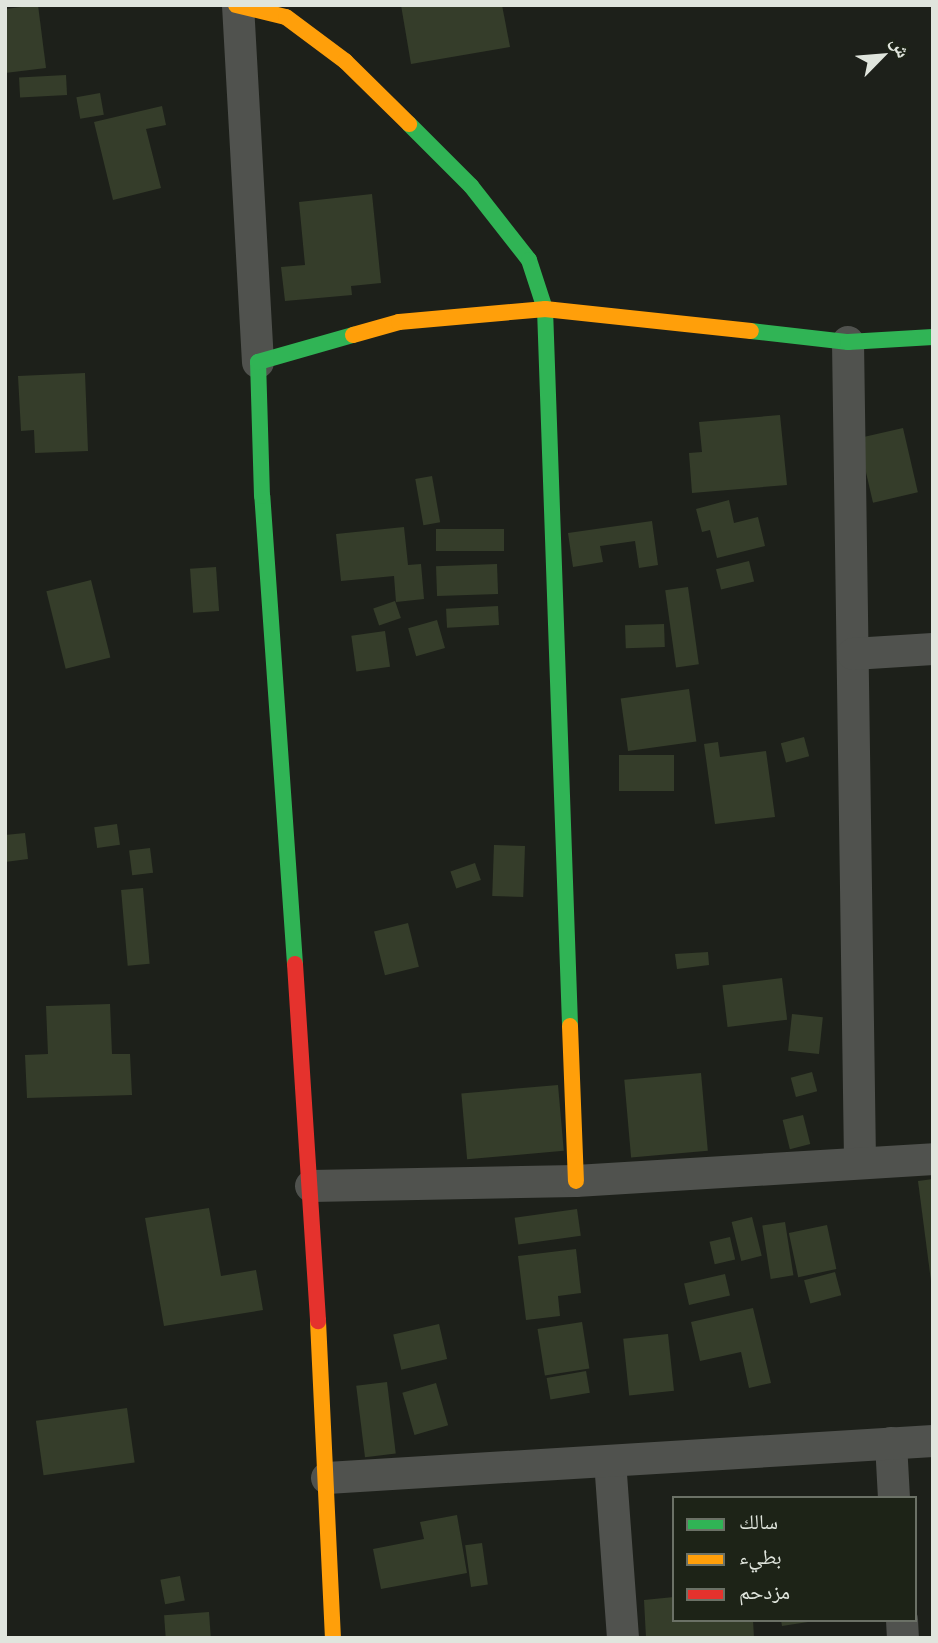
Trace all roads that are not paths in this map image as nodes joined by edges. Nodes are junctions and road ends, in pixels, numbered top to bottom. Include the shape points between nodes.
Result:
1 (237, 5) edge
2 (545, 309) junction
3 (933, 337) edge
4 (848, 342) junction
5 (258, 362) junction
6 (933, 649) edge
7 (853, 654) junction
8 (933, 1159) edge
9 (860, 1162) junction
10 (576, 1181) junction
11 (311, 1186) junction
12 (933, 1441) edge
13 (891, 1443) junction
14 (610, 1461) junction
15 (327, 1478) junction
16 (894, 1496) edge
17 (333, 1638) edge
18 (623, 1638) edge

1 - 2 street via 286,17 354,70 471,186 529,260
1 - 5 street
2 - 4 street
2 - 5 street via 399,323
2 - 10 street
3 - 4 street
4 - 7 street
5 - 11 street via 263,508
6 - 7 street
7 - 9 street
8 - 9 street
9 - 10 street
10 - 11 street
11 - 15 street
12 - 13 street
13 - 14 street
13 - 16 street
14 - 15 street
14 - 18 street
15 - 17 street

